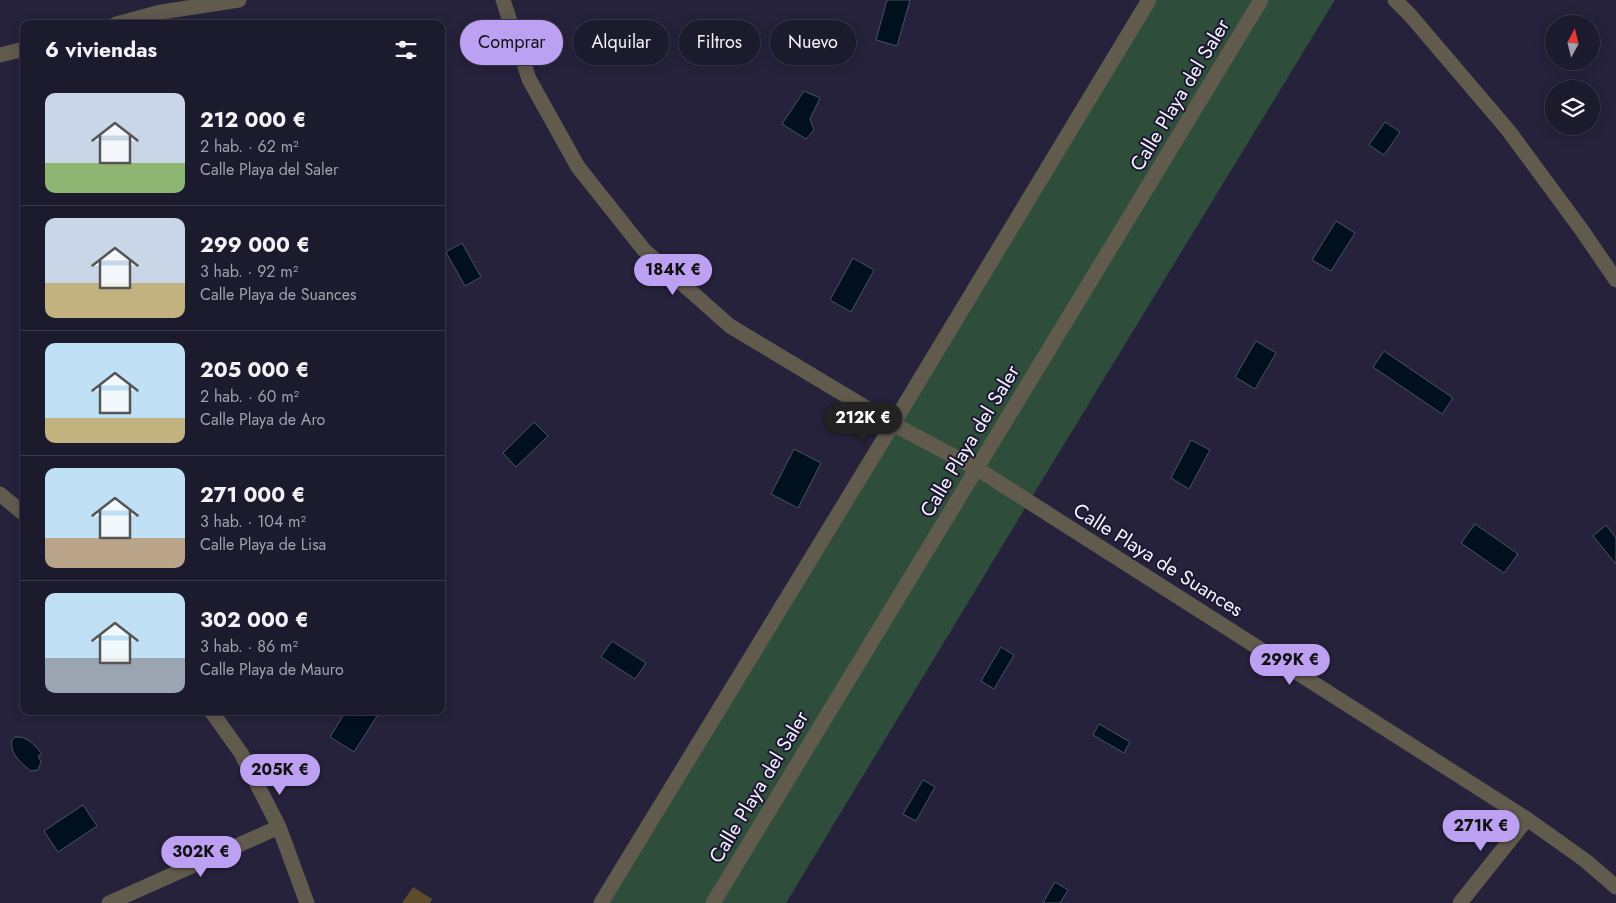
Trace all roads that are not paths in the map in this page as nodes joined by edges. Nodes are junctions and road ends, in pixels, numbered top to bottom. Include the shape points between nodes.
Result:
1 (239, 0) edge
2 (503, 0) edge
3 (1149, 0) edge
4 (1262, 0) edge
5 (1395, 0) edge
6 (131, 20) edge
7 (20, 49) edge
8 (0, 55) edge
9 (1616, 280) edge
10 (893, 424) junction
11 (976, 468) junction
12 (0, 494) edge
13 (20, 511) edge
14 (214, 715) edge
15 (1527, 819) junction
16 (279, 826) junction
17 (1616, 887) edge
18 (109, 903) edge
19 (307, 903) edge
20 (601, 903) edge
21 (713, 903) edge
22 (1460, 903) edge

1 - 6 street
2 - 10 street, Calle Playa de Suances via 529,79 573,159 644,250 730,326
3 - 10 street
4 - 11 street, Calle Playa del Saler
5 - 9 street via 1508,130
7 - 8 street
10 - 11 street, Calle Playa de Suances
10 - 20 street
11 - 15 street, Calle Playa de Suances
11 - 21 street, Calle Playa del Saler
12 - 13 street
14 - 16 street via 241,753
15 - 17 street, Calle Playa de Suances
15 - 22 street
16 - 18 street
16 - 19 street

